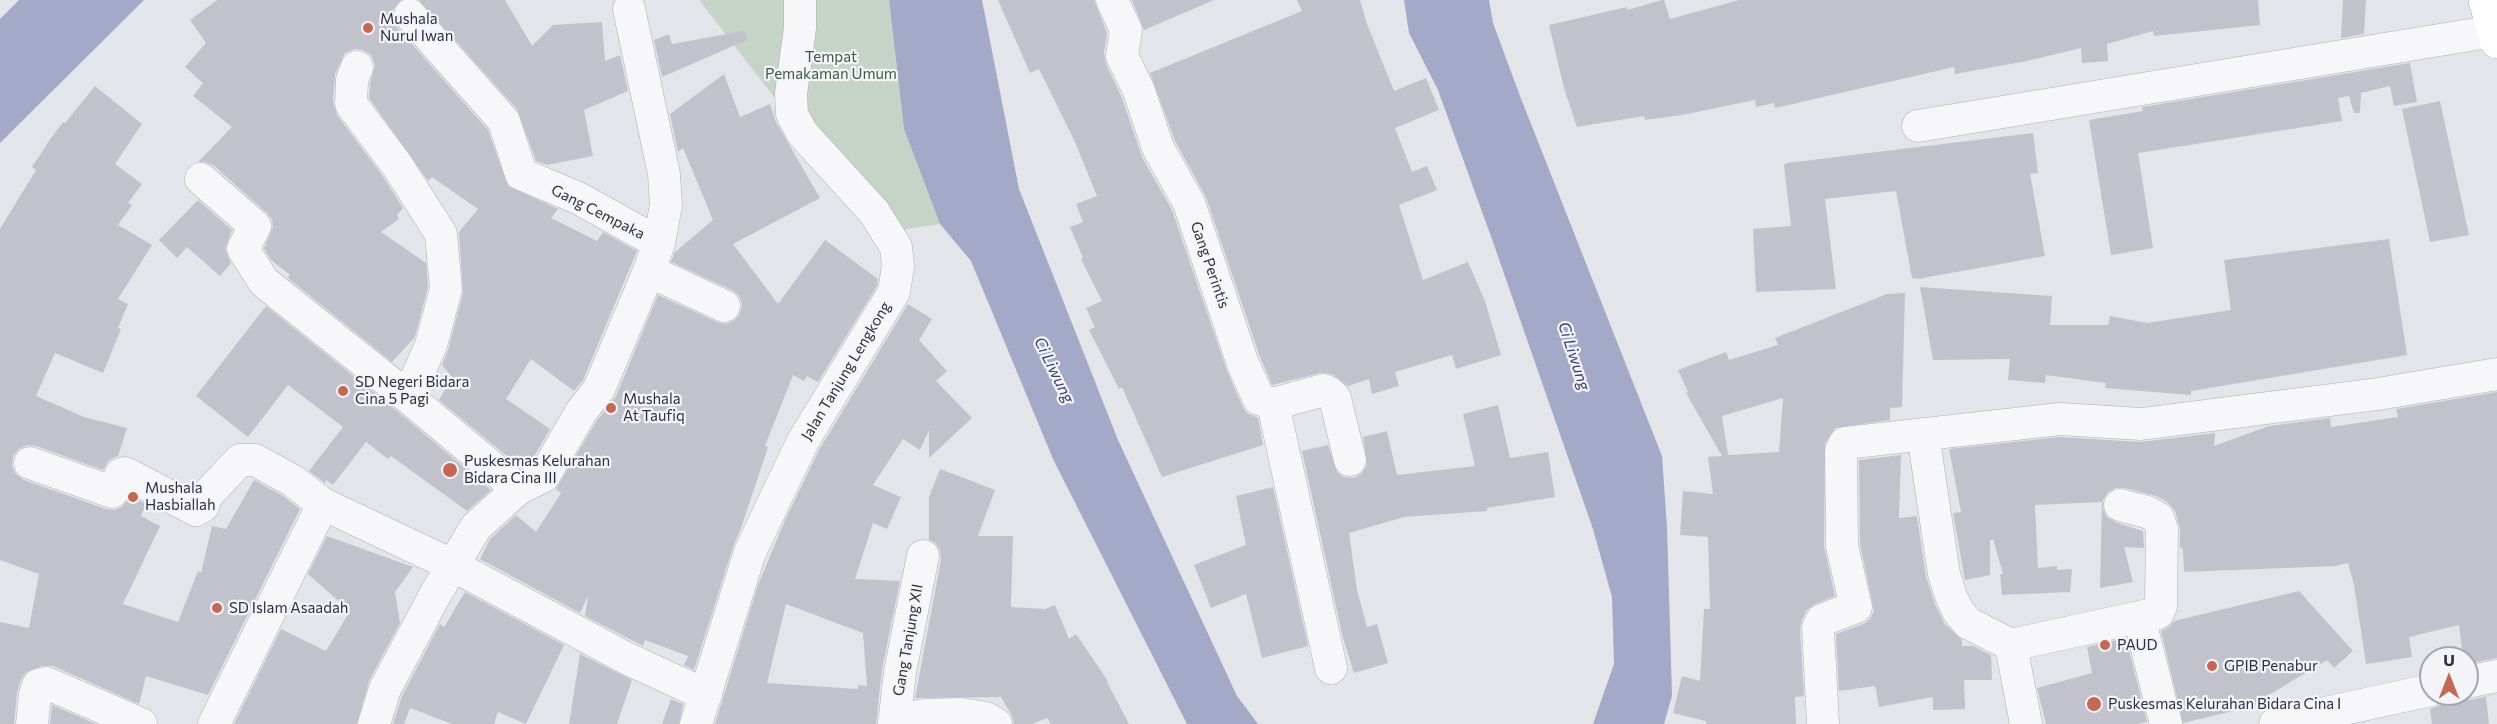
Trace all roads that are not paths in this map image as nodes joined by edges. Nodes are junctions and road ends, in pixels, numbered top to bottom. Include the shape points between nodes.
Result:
1 (800, 0) edge
2 (1112, 0) edge
3 (2485, 0) edge
4 (629, 9) dead end
5 (410, 15) dead end
6 (2496, 36) edge
7 (357, 67) dead end
8 (1918, 126) dead end
9 (201, 179) dead end
10 (654, 257) junction
11 (724, 306) dead end
12 (2497, 374) edge
13 (408, 397) junction
14 (1273, 404) junction
15 (1923, 434) junction
16 (1350, 459) dead end
17 (30, 463) dead end
18 (518, 489) junction
19 (323, 504) junction
20 (2120, 505) dead end
21 (923, 556) dead end
22 (452, 565) junction
23 (2139, 617) junction
24 (2011, 645) junction
25 (1332, 668) dead end
26 (2497, 676) edge
27 (2479, 680) edge
28 (2419, 694) edge
29 (706, 695) junction
30 (2354, 716) edge
31 (894, 722) edge
32 (33, 724) edge
33 (141, 724) edge
34 (214, 724) edge
35 (374, 724) edge
36 (696, 724) edge
37 (996, 724) edge
38 (1823, 724) edge
39 (2026, 724) edge
40 (2166, 724) edge
41 (2275, 724) edge

1 - 29 street, Jalan Tanjung Lengkong via 792,114 802,133 874,212 896,247 898,266 894,292 803,441 750,552
2 - 14 street, Gang Perintis via 1126,30 1122,56 1158,147 1189,203 1243,364 1258,399
3 - 6 main road
4 - 10 street via 664,174 666,205
5 - 10 street, Gang Cempaka via 504,121 521,174 578,198
6 - 8 street
7 - 13 street via 351,105 397,165 441,234 446,289 430,345
9 - 13 street via 255,226 243,249 264,282
10 - 11 street, Gang Cempaka
10 - 18 street via 599,389 544,476
12 - 15 street via 2378,394 2141,424 2060,419
13 - 18 street
14 - 16 street via 1324,390 1330,393 1335,398
14 - 25 street
15 - 24 street via 1944,574 1951,596 1968,623
15 - 38 street via 1845,443 1842,447 1842,546 1856,607 1822,620 1818,628
17 - 19 street via 111,492 125,473 196,510 240,460 248,459 264,463
18 - 22 street via 476,526
19 - 22 street
19 - 34 street
20 - 23 street via 2158,518 2162,530 2162,606 2158,613
21 - 31 street, Gang Tanjung XII
22 - 29 street via 626,658
22 - 35 street via 385,689
23 - 24 street
23 - 40 street
24 - 39 street
26 - 27 street
28 - 30 street
29 - 36 street, Jalan Tanjung Lengkong
30 - 41 street
31 - 37 street via 925,715 961,714 986,718
32 - 33 street via 35,695 38,686 46,684

